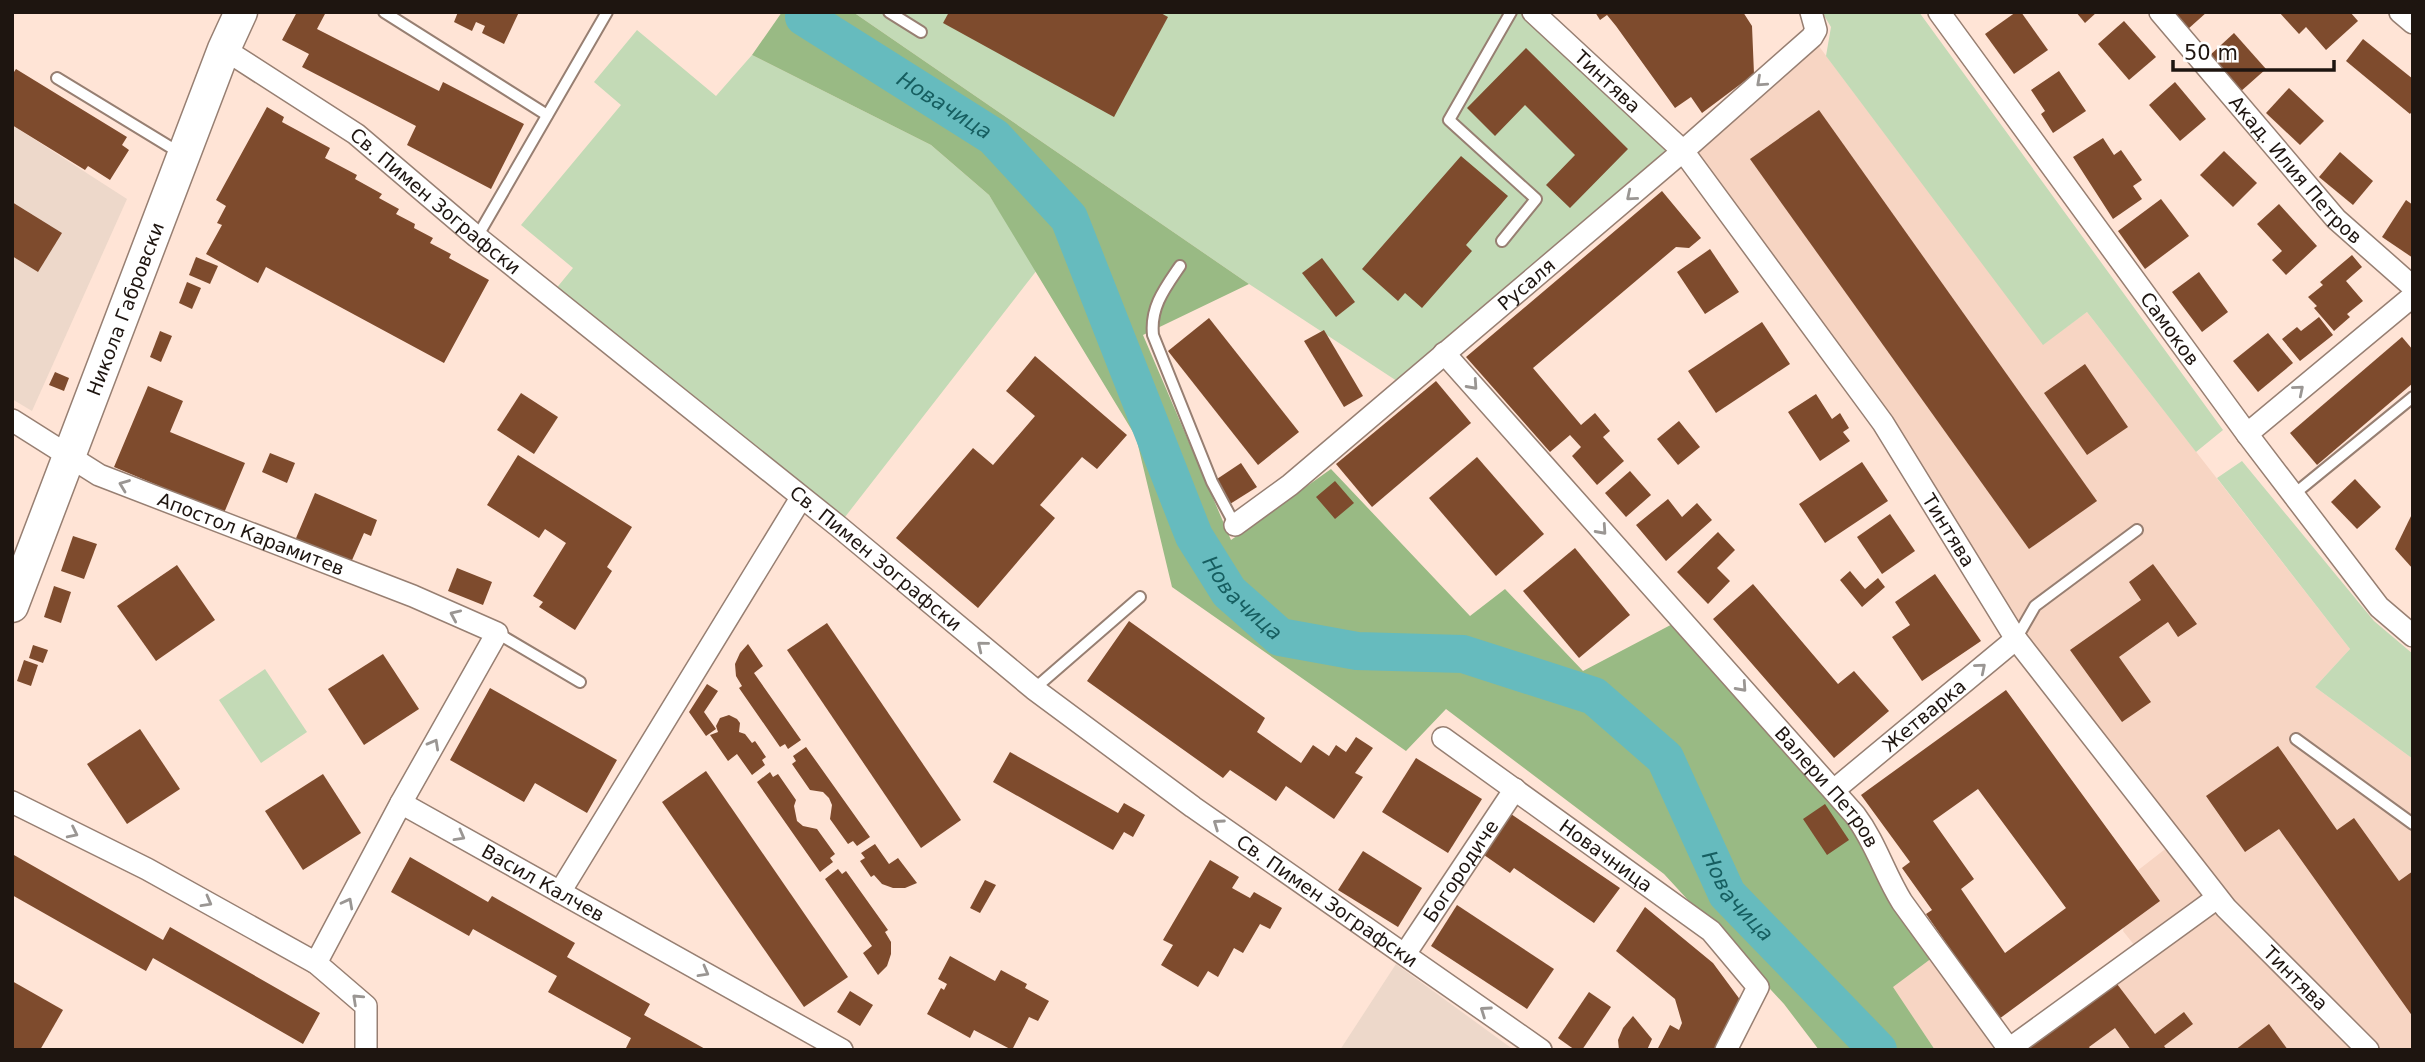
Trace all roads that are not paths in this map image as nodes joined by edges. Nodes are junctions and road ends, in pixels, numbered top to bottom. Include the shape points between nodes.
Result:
1 (241, 12) edge
2 (384, 12) edge
3 (607, 12) edge
4 (890, 12) edge
5 (1511, 12) edge
6 (1533, 12) edge
7 (1811, 12) edge
8 (1939, 12) edge
9 (2160, 12) edge
10 (2400, 12) edge
11 (2413, 23) edge
12 (921, 32) dead end
13 (224, 49) junction
14 (57, 78) dead end
15 (547, 115) junction
16 (1683, 152) junction
17 (184, 156) junction
18 (477, 237) junction
19 (1502, 241) dead end
20 (1181, 266) dead end
21 (2413, 287) edge
22 (2413, 296) edge
23 (1444, 353) junction
24 (2413, 397) edge
25 (12, 420) edge
26 (2247, 434) junction
27 (70, 457) junction
28 (2294, 495) junction
29 (801, 498) junction
30 (1235, 525) joint
31 (2137, 530) dead end
32 (1140, 597) dead end
33 (12, 606) edge
34 (496, 633) junction
35 (2413, 636) edge
36 (2015, 639) junction
37 (580, 681) dead end
38 (1034, 689) junction
39 (1443, 738) dead end
40 (2296, 739) dead end
41 (1515, 789) junction
42 (1834, 790) junction
43 (12, 802) edge
44 (401, 803) junction
45 (2413, 824) edge
46 (560, 892) junction
47 (2217, 898) junction
48 (1405, 954) junction
49 (316, 963) junction
50 (2009, 1049) edge
51 (366, 1050) edge
52 (842, 1050) edge
53 (1541, 1050) edge
54 (1726, 1050) edge
55 (2368, 1050) edge

1 - 13 street, Никола Габровски
2 - 15 lane
3 - 15 lane
4 - 12 lane
5 - 19 lane via 1449,120 1536,199
6 - 16 street, Тинтява
7 -> 16 street, Русаля via 1816,30 1812,37
8 - 26 street, Самоков
9 - 21 street, Акад. Илия Петров via 2336,219
10 - 11 street
13 - 17 street, Никола Габровски
13 - 18 street, Св. Пимен Зографски via 356,134
14 - 17 lane
15 - 18 lane
16 -> 23 street, Русаля
16 - 36 street, Тинтява via 1882,424
17 - 27 street, Никола Габровски
18 - 29 street, Св. Пимен Зографски
20 - 30 lane via 1164,288 1151,319 1153,335 1212,482
26 -> 22 street
23 - 30 street, Русаля via 1290,485
23 -> 42 street, Валери Петров
24 - 28 lane
25 - 27 street, Апостол Карамитев
26 - 28 street, Самоков
27 - 33 street, Никола Габровски
34 -> 27 street, Апостол Карамитев via 413,596 99,475
28 - 35 street, Самоков via 2379,607
38 -> 29 street, Св. Пимен Зографски
29 - 46 street
31 - 36 lane via 2035,606
32 - 38 lane
34 - 37 lane, Апостол Карамитев
44 -> 34 street
42 -> 36 street, Жетварка
36 - 47 street, Тинтява
48 -> 38 street, Св. Пимен Зографски via 1193,807
39 - 41 street, Новачница
40 - 45 lane
41 - 48 street, Богородиче
41 - 54 street, Новачница via 1711,930 1758,987
42 - 50 street, Валери Петров via 1870,834 1902,902
43 -> 49 street via 147,869
44 -> 46 street, Васил Калчев
49 -> 44 street
46 -> 52 street, Васил Калчев
47 - 50 street, Валери Петров
47 - 55 street, Тинтява
53 -> 48 street, Св. Пимен Зографски
51 -> 49 street via 366,1006

